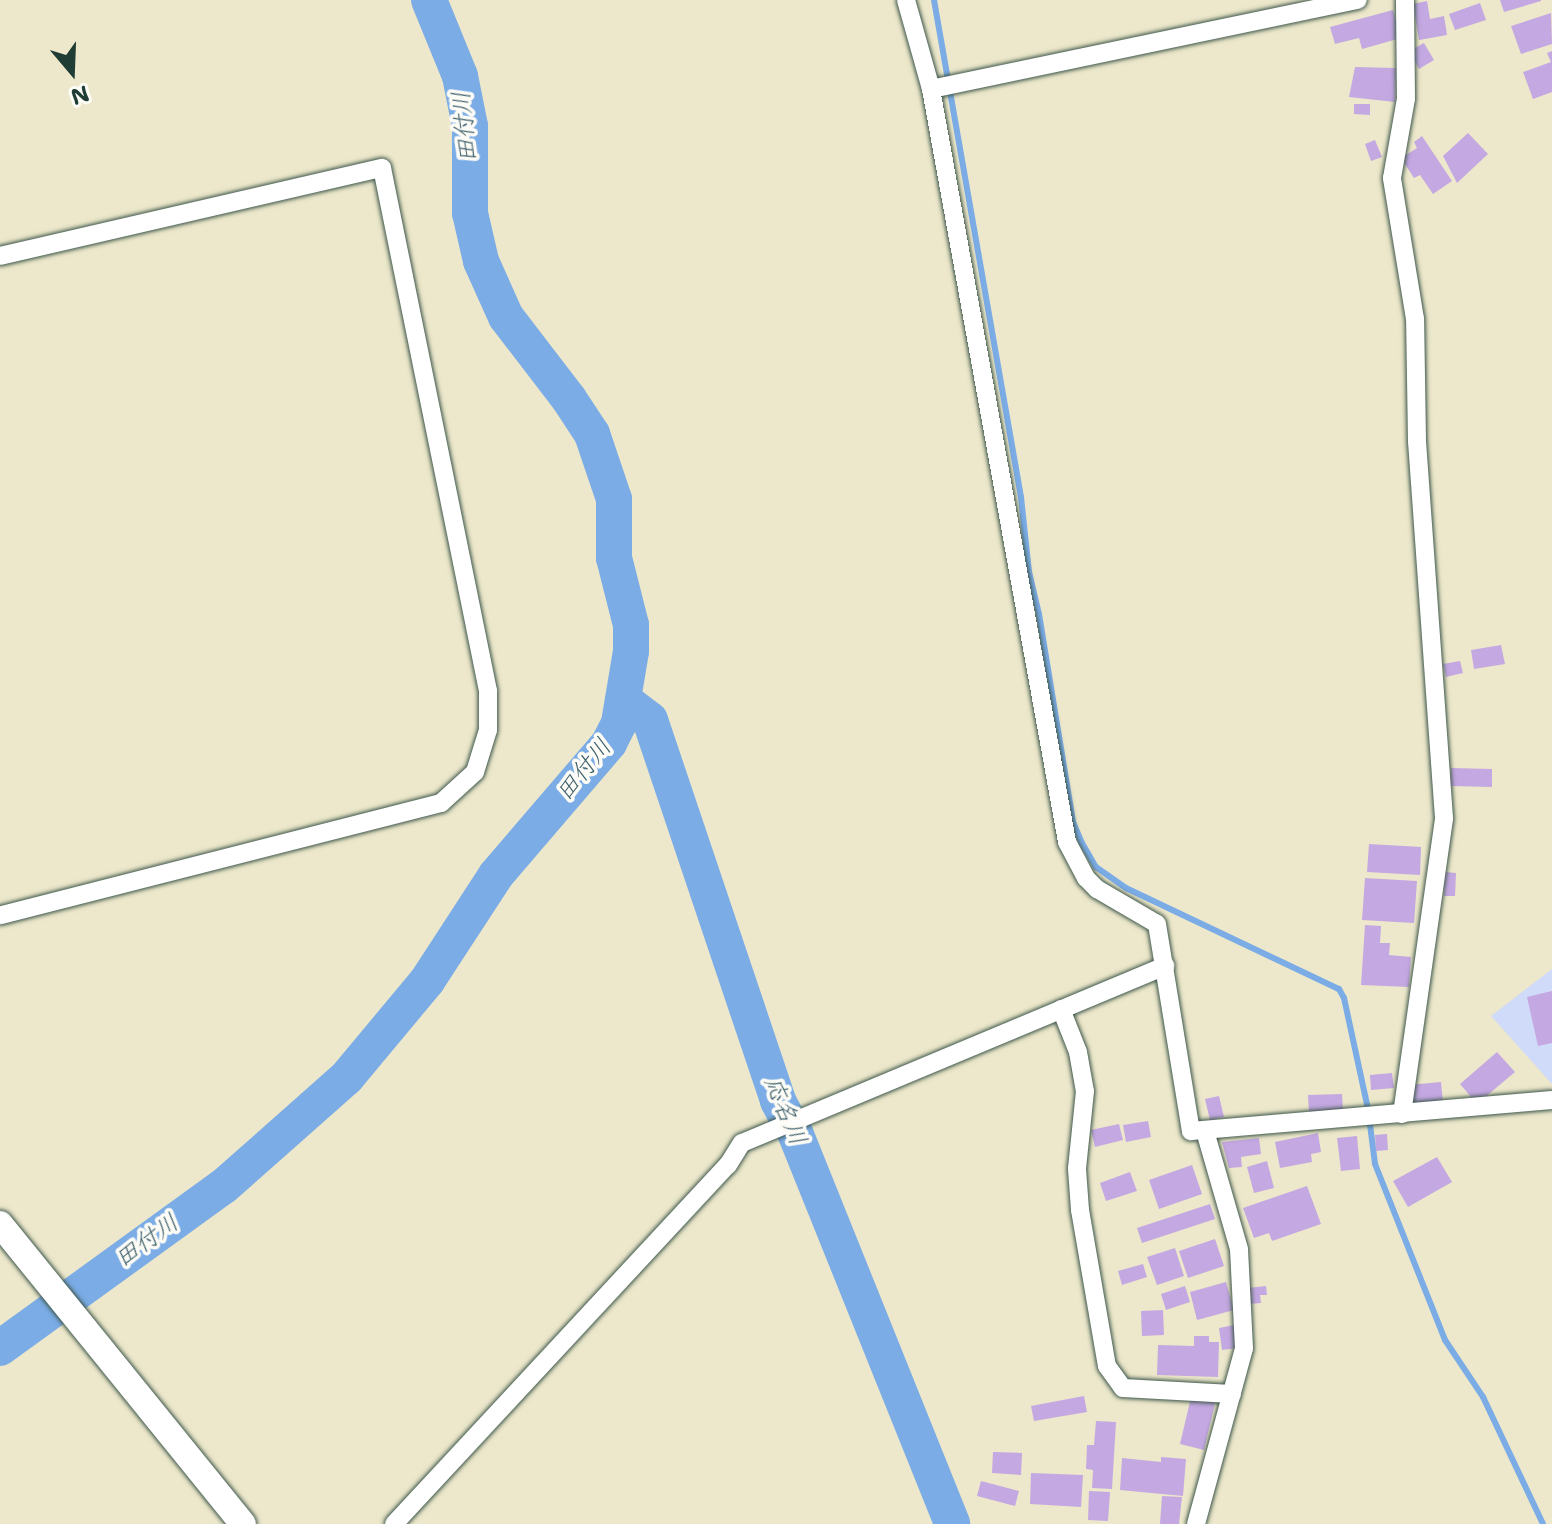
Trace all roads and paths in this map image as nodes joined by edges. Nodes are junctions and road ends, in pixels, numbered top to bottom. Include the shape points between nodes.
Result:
1 (906, 0) edge
2 (1358, 0) edge
3 (1405, 0) edge
4 (931, 89) junction
5 (0, 256) edge
6 (0, 915) edge
7 (1165, 966) junction
8 (1061, 1009) junction
9 (1552, 1100) edge
10 (1402, 1114) junction
11 (1205, 1131) junction
12 (5, 1240) edge
13 (1232, 1394) junction
14 (243, 1524) edge
15 (394, 1524) edge
16 (1196, 1524) edge

1 - 4 street
2 - 4 street
3 - 10 street via 1406,99 1392,178 1415,319 1417,441 1444,818
4 - 7 street via 1067,842 1097,889 1157,924
5 - 6 street via 382,168 488,691 488,730 475,772 441,803
7 - 8 street
7 - 11 street via 1188,1123 1191,1131
8 - 13 street via 1078,1052 1085,1091 1077,1169 1080,1210 1107,1366 1123,1388
8 - 15 street via 742,1143 728,1165
9 - 10 street
10 - 11 street
11 - 13 street via 1239,1249 1244,1348
12 - 14 street via 34,1264
13 - 16 street

